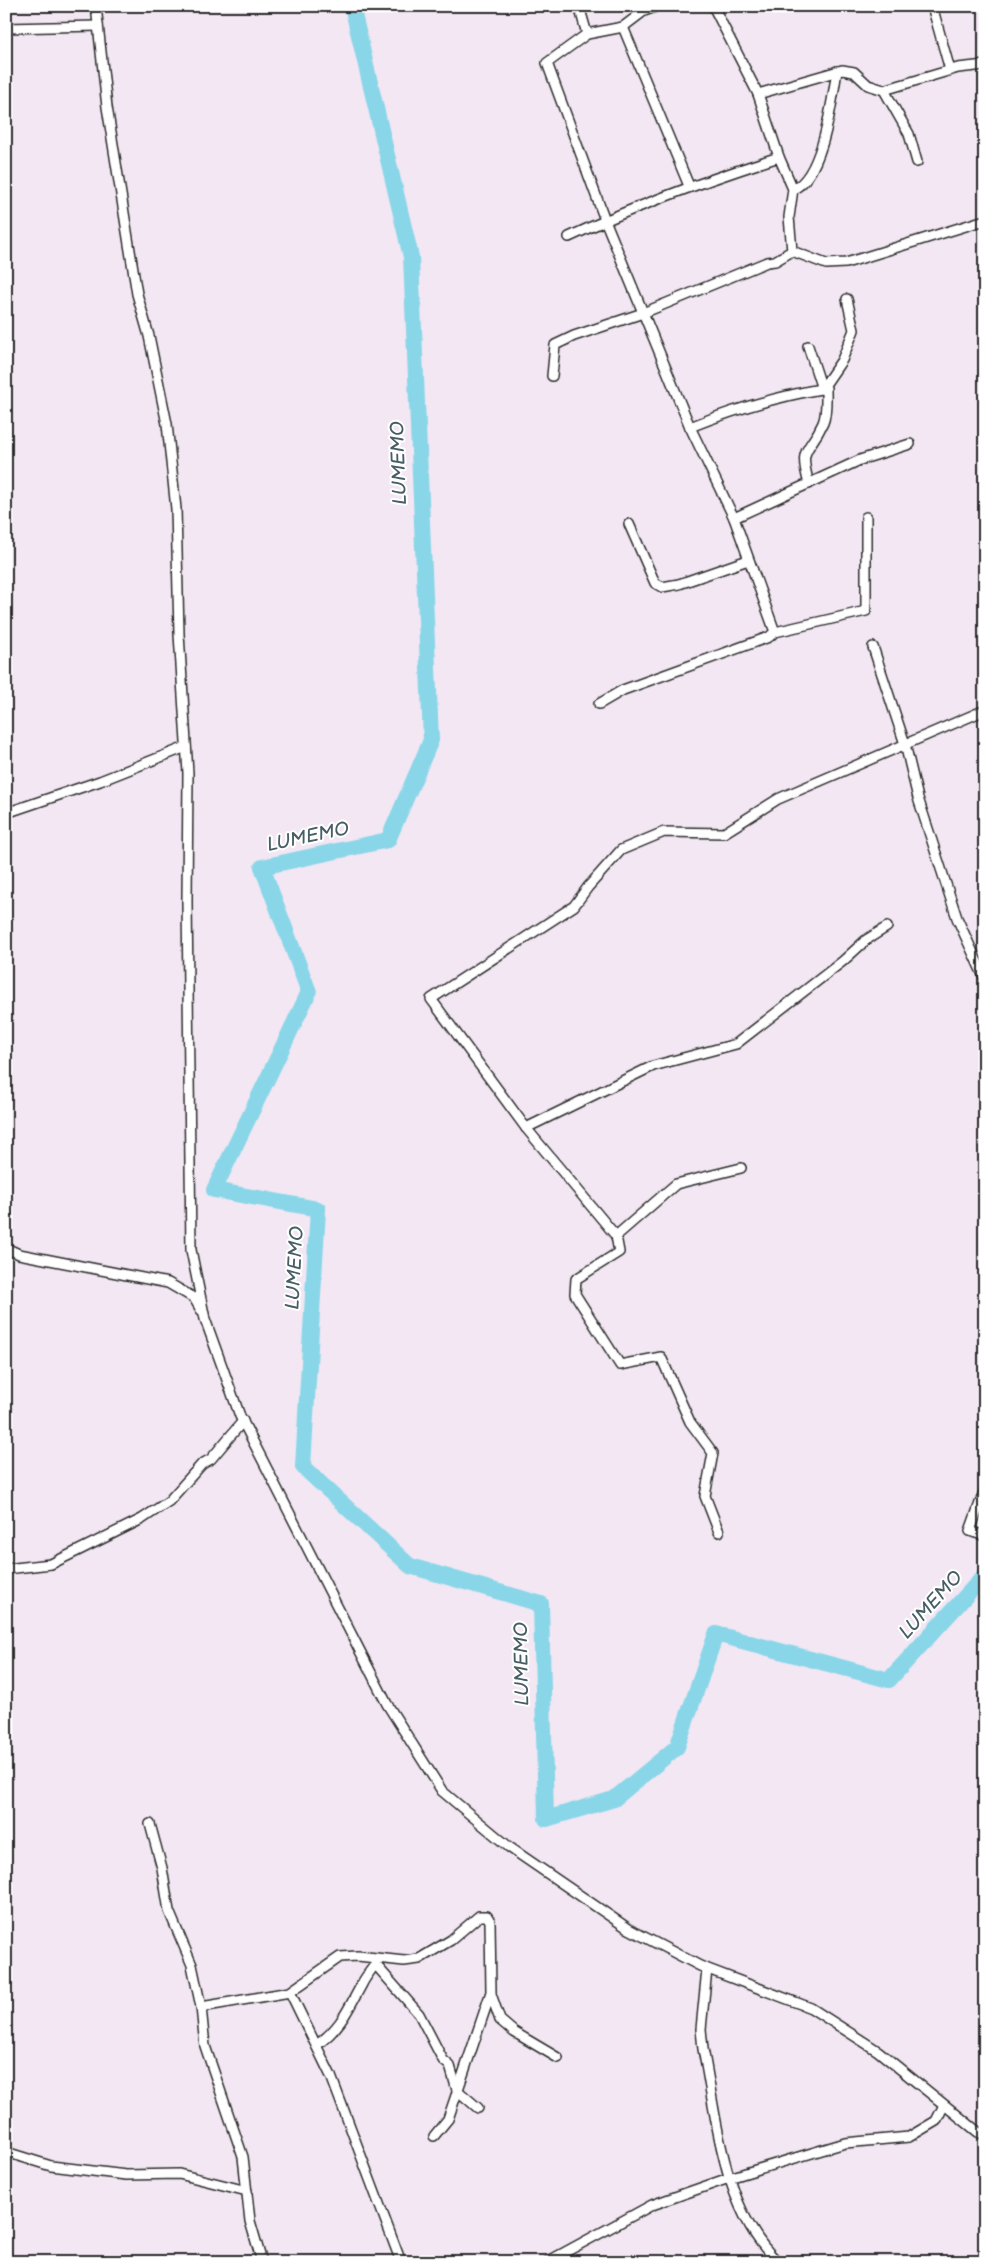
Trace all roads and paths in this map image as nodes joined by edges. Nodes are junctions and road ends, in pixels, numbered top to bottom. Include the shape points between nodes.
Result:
1 (96, 6) edge
2 (578, 6) edge
3 (658, 6) edge
4 (713, 6) edge
5 (932, 6) edge
6 (98, 26) junction
7 (623, 27) junction
8 (6, 28) edge
9 (587, 34) junction
10 (985, 65) edge
11 (837, 70) junction
12 (950, 70) junction
13 (884, 90) junction
14 (758, 94) junction
15 (779, 157) junction
16 (917, 162) dead end
17 (690, 186) junction
18 (793, 189) junction
19 (605, 220) junction
20 (985, 220) edge
21 (569, 237) dead end
22 (792, 251) junction
23 (847, 299) dead end
24 (643, 313) junction
25 (808, 346) dead end
26 (552, 376) dead end
27 (822, 389) junction
28 (690, 427) junction
29 (910, 444) dead end
30 (809, 484) junction
31 (866, 517) dead end
32 (734, 518) junction
33 (629, 524) dead end
34 (748, 560) junction
35 (775, 632) junction
36 (873, 647) dead end
37 (599, 704) dead end
38 (985, 710) edge
39 (905, 744) junction
40 (186, 747) junction
41 (6, 812) edge
42 (888, 927) dead end
43 (985, 979) edge
44 (526, 1128) junction
45 (741, 1168) dead end
46 (616, 1236) junction
47 (6, 1248) edge
48 (205, 1319) junction
49 (243, 1421) junction
50 (985, 1489) edge
51 (719, 1532) dead end
52 (985, 1536) edge
53 (6, 1569) edge
54 (150, 1824) dead end
55 (376, 1961) junction
56 (707, 1969) junction
57 (290, 1992) junction
58 (491, 1992) junction
59 (201, 2007) junction
60 (317, 2045) junction
61 (558, 2058) dead end
62 (457, 2090) junction
63 (944, 2105) junction
64 (478, 2108) dead end
65 (985, 2135) edge
66 (434, 2136) dead end
67 (6, 2152) edge
68 (729, 2178) junction
69 (248, 2191) junction
70 (262, 2262) edge
71 (400, 2262) edge
72 (547, 2262) edge
73 (778, 2262) edge

1 - 6 street
2 - 9 street
3 - 7 street
4 - 14 street
5 - 12 street
6 - 8 street
6 - 40 street via 107,106 137,294 167,424 176,509
7 - 9 street
7 - 17 street
9 - 19 street via 547,63
10 - 12 street
11 - 13 street via 848,69 868,85
11 - 14 street
11 - 18 street via 828,122 815,161 802,186
12 - 13 street
13 - 16 street via 908,134
14 - 15 street
15 - 17 street
15 - 18 street
17 - 19 street
18 - 22 street via 790,217
19 - 21 street
19 - 24 street
20 - 22 street via 846,263 826,264
22 - 24 street
23 - 27 street via 854,330 842,360
24 - 26 street via 556,345
24 - 28 street
25 - 27 street
27 - 28 street via 780,396
27 - 30 street via 826,388 824,422 803,462
28 - 32 street
29 - 30 street via 860,460
30 - 32 street
31 - 35 street via 866,611
32 - 34 street
33 - 34 street via 655,583 662,587
34 - 35 street
35 - 37 street via 769,637 623,690
36 - 39 street
38 - 39 street
39 - 43 street via 918,798 957,918
39 - 44 street via 778,799 724,833 664,832 621,850 574,906 431,999
40 - 41 street via 100,781
40 - 48 street via 191,1250
42 - 44 street via 866,940 736,1044 653,1066
44 - 46 street
45 - 46 street via 676,1184
46 - 51 street via 619,1252 576,1279 575,1294 620,1365 661,1357 690,1422 713,1453 705,1496
47 - 48 street via 19,1254 168,1283 194,1298
48 - 49 street
49 - 53 street via 169,1501 142,1519 51,1564
49 - 56 street via 387,1704 442,1791 509,1847 629,1929
50 - 52 street via 970,1531
54 - 59 street via 169,1910 192,1965
55 - 57 street via 340,1956
55 - 58 street via 419,1959 451,1940 479,1916 487,1916 490,1922
55 - 60 street via 343,2021
55 - 62 street via 419,2014 450,2066
56 - 63 street via 811,2008 878,2051
56 - 68 street via 702,2049
57 - 59 street
57 - 60 street
58 - 61 street via 500,2020
58 - 62 street
59 - 69 street via 205,2046 243,2157
60 - 71 street via 335,2085
62 - 64 street
62 - 66 street via 448,2119
63 - 65 street
63 - 68 street via 936,2121 909,2138 845,2143
67 - 69 street via 51,2166 126,2174 179,2174
68 - 72 street via 652,2205
68 - 73 street via 746,2222 765,2250
69 - 70 street via 250,2221

